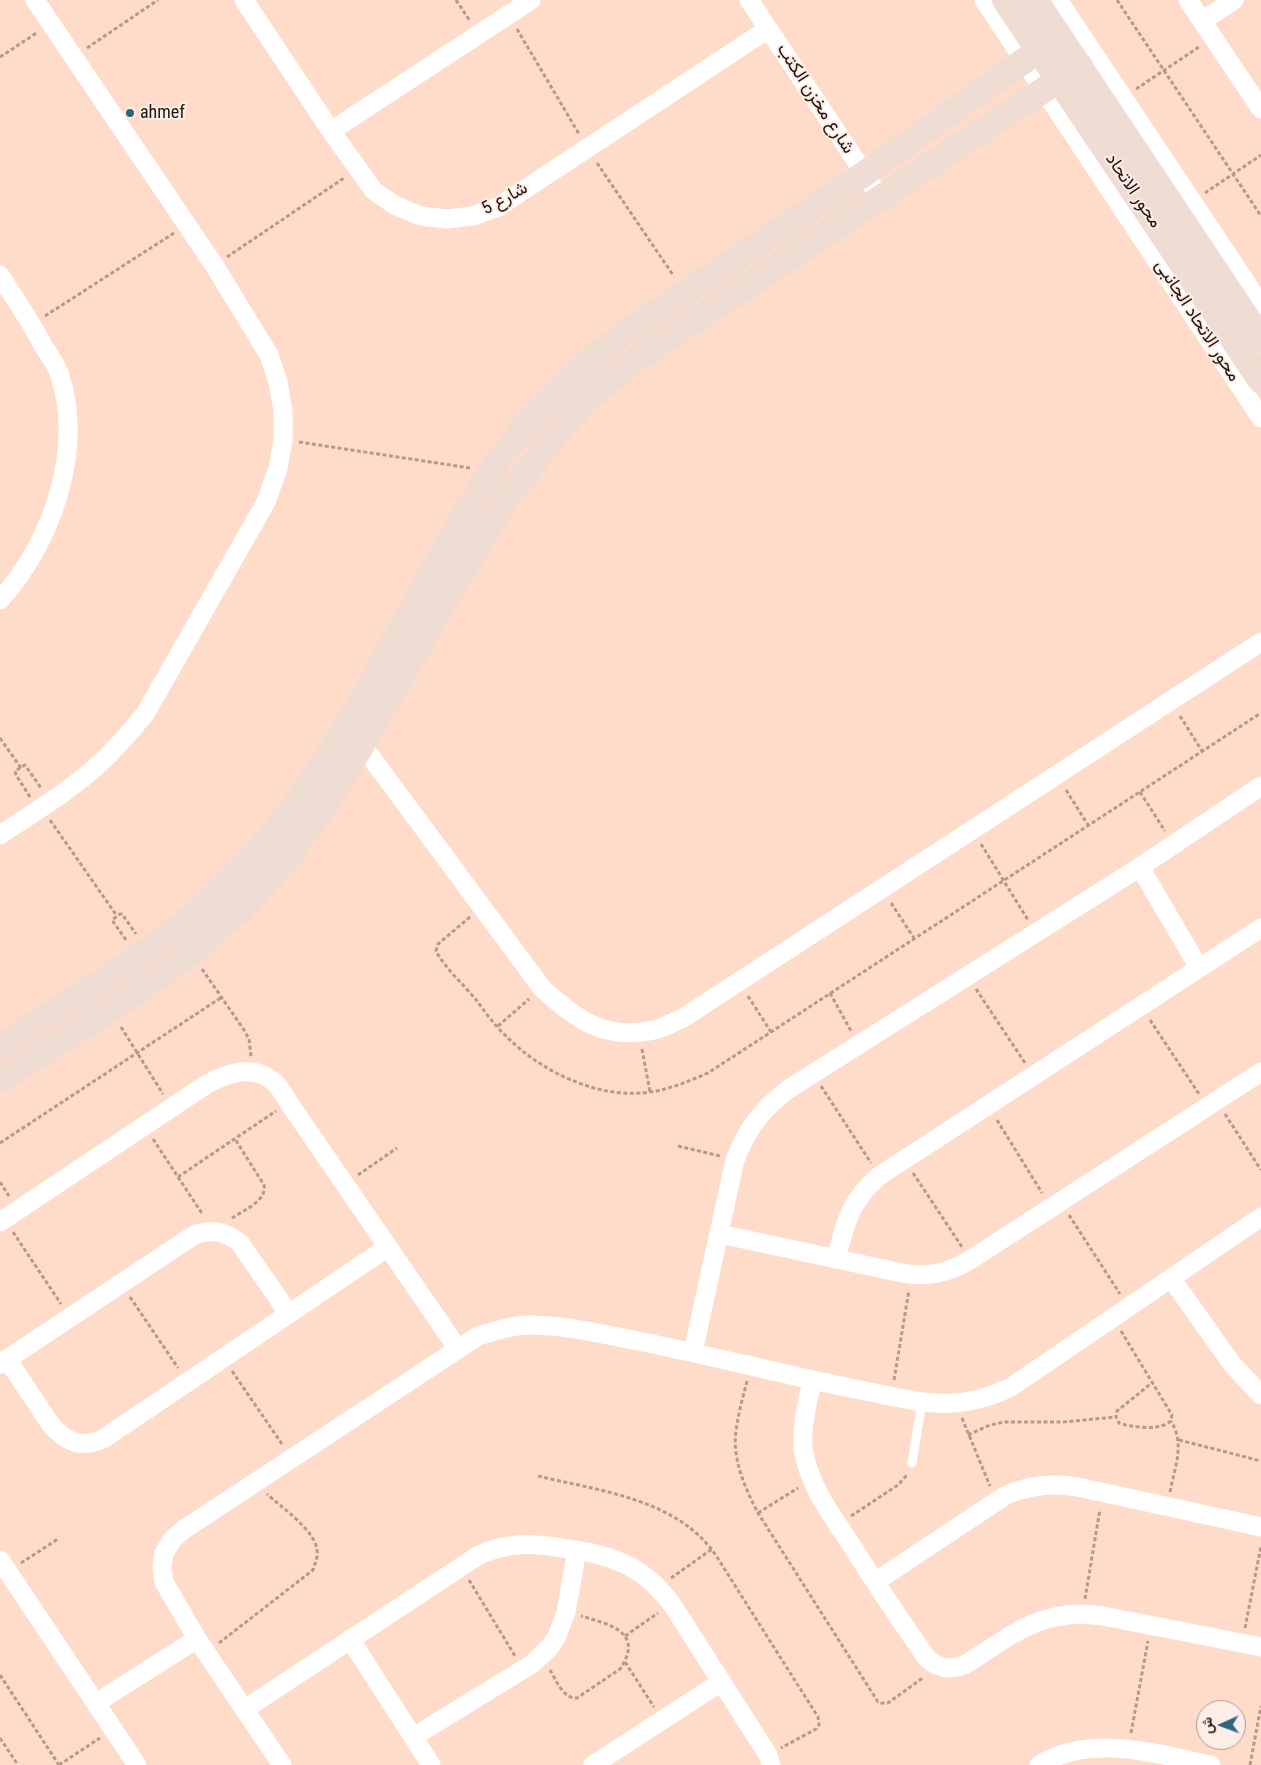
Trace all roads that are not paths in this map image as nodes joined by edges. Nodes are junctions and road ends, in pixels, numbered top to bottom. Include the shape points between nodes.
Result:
1 (35, 0) edge
2 (531, 0) edge
3 (749, 0) edge
4 (984, 0) edge
5 (1006, 0) edge
6 (1035, 0) edge
7 (1058, 0) edge
8 (1188, 0) edge
9 (1234, 0) edge
10 (250, 2) edge
11 (1202, 20) junction
12 (768, 29) junction
13 (1041, 49) junction
14 (1080, 66) junction
15 (1051, 85) junction
16 (1261, 109) edge
17 (331, 131) junction
18 (864, 174) junction
19 (880, 197) junction
20 (0, 275) edge
21 (1261, 305) edge
22 (1261, 339) edge
23 (1261, 381) edge
24 (1261, 418) edge
25 (0, 600) edge
26 (1261, 642) edge
27 (362, 745) junction
28 (1261, 786) edge
29 (0, 835) edge
30 (1140, 867) junction
31 (1261, 928) edge
32 (1200, 968) junction
33 (0, 1046) edge
34 (1261, 1072) edge
35 (0, 1080) edge
36 (1261, 1217) edge
37 (2, 1221) edge
38 (720, 1234) junction
39 (388, 1247) junction
40 (836, 1259) junction
41 (1171, 1278) junction
42 (289, 1314) junction
43 (458, 1349) junction
44 (693, 1352) junction
45 (4, 1362) edge
46 (812, 1380) junction
47 (1261, 1395) edge
48 (922, 1402) junction
49 (912, 1463) road end
50 (1261, 1527) edge
51 (577, 1550) junction
52 (4, 1566) edge
53 (875, 1582) junction
54 (350, 1640) junction
55 (202, 1646) junction
56 (1261, 1647) edge
57 (721, 1682) junction
58 (96, 1703) junction
59 (245, 1709) junction
60 (413, 1737) junction
61 (769, 1760) edge
62 (137, 1765) edge
63 (282, 1765) edge
64 (431, 1765) edge
65 (593, 1765) edge
66 (1039, 1765) edge
67 (1211, 1765) edge

1 - 29 street via 214,265 269,355 283,411 283,440 278,468 266,502 145,714 98,765
2 - 17 street
3 - 12 street, شارع مخزن الكتب
4 - 13 street
5 - 13 street, محور الاتحاد
6 - 13 street, محور الاتحاد
7 - 21 street
8 - 11 street
9 - 11 street
10 - 17 street, شارع 5
11 - 16 street
12 - 17 street, شارع 5 via 498,207 473,216 447,219 421,216 396,206 374,191
12 - 18 street, شارع مخزن الكتب
13 - 14 street, محور الاتحاد
13 - 15 street, محور الاتحاد
13 - 18 street
14 - 15 street
14 - 22 street, محور الاتحاد
15 - 19 street
15 - 23 street, محور الاتحاد
15 - 24 street, محور الاتحاد الجانبى
18 - 19 street, شارع مخزن الكتب
18 - 33 street via 620,336 560,388 532,417 492,471 435,566 356,710 279,826 217,894 182,924 144,953
19 - 27 street via 640,357 580,407 531,464 488,526
20 - 25 street via 59,372 68,424 67,454 52,514 27,562
26 - 27 street via 683,1018 660,1028 638,1032 610,1031 586,1023 565,1010 542,988
27 - 35 street via 328,802 289,856 242,908 191,952
28 - 30 street
30 - 32 street
30 - 38 street via 768,1105 743,1140 735,1160
31 - 32 street
32 - 40 street via 879,1176 855,1201
34 - 40 street via 957,1268 927,1276 912,1275
36 - 41 street
37 - 39 street via 221,1077 248,1071 275,1083
38 - 40 street
38 - 44 street
39 - 42 street
39 - 43 street
41 - 47 street via 1232,1364
41 - 48 street via 994,1396 956,1404
42 - 45 street via 103,1439 92,1443 81,1444 60,1435
42 - 45 street via 240,1243 232,1236 203,1232
43 - 44 street via 478,1336 502,1328 528,1325 579,1330
43 - 55 street via 172,1540 164,1553 164,1582
44 - 46 street
46 - 48 street
46 - 53 street via 803,1438 811,1480
48 - 49 lane
50 - 53 street via 1060,1484 1041,1485 1006,1494
51 - 54 street via 528,1543 494,1548 461,1566
51 - 57 street via 618,1560 658,1587
51 - 60 street via 566,1612 557,1636 541,1657
52 - 58 street
53 - 56 street via 926,1657 939,1667 948,1669 966,1664 1027,1625 1054,1617 1082,1614
54 - 59 street
54 - 60 street
55 - 58 street
55 - 59 street
57 - 61 street
57 - 65 street
58 - 62 street
59 - 63 street
60 - 64 street
66 - 67 street via 1070,1752 1099,1748 1128,1749

